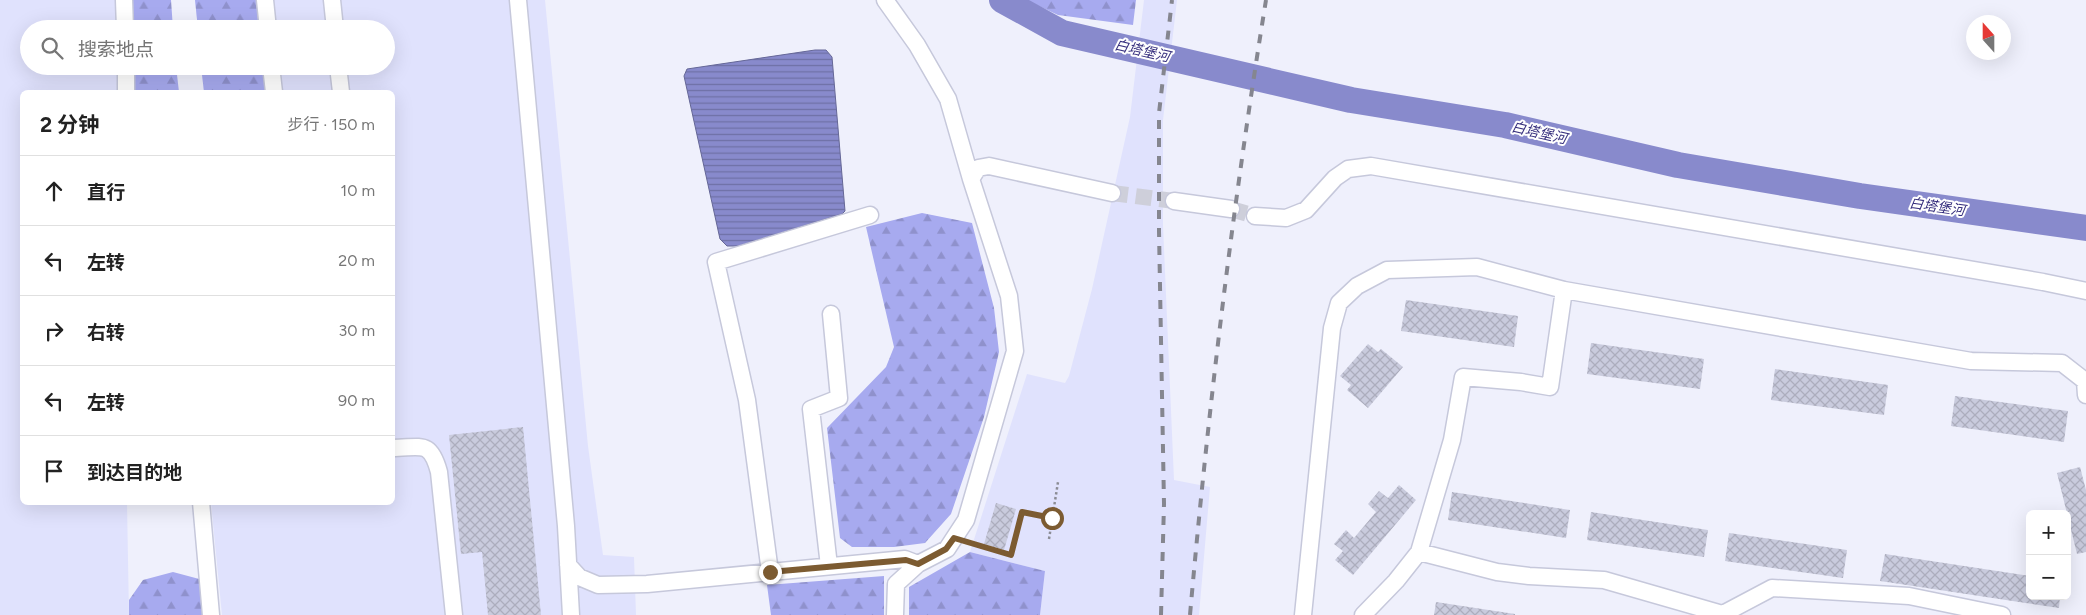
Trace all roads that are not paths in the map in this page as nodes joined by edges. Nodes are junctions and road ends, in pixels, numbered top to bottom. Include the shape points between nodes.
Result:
1 (124, 0) edge
2 (265, 0) edge
3 (332, 0) edge
4 (518, 0) edge
5 (885, 0) edge
6 (125, 20) edge
7 (267, 20) edge
8 (333, 20) edge
9 (126, 75) edge
10 (272, 75) edge
11 (339, 75) edge
12 (126, 90) edge
13 (274, 90) edge
14 (341, 90) edge
15 (971, 179) junction
16 (1112, 193) tunnel mouth
17 (1174, 201) tunnel mouth
18 (1231, 209) tunnel mouth
19 (870, 215) dead end
20 (1254, 216) tunnel mouth
21 (1564, 290) junction
22 (2086, 291) edge
23 (831, 314) dead end
24 (2086, 395) edge
25 (395, 448) edge
26 (201, 505) edge
27 (1419, 552) junction
28 (918, 564) junction
29 (568, 565) junction
30 (829, 566) junction
31 (770, 572) junction
32 (1721, 614) edge
33 (211, 615) edge
34 (454, 615) edge
35 (571, 615) edge
36 (895, 615) edge
37 (1303, 615) edge
38 (1363, 615) edge
39 (2002, 615) edge

1 - 6 street
2 - 7 street
3 - 8 street
4 - 29 street
5 - 15 street via 917,45 948,99
9 - 12 street
10 - 13 street
11 - 14 street
15 - 16 street via 978,168 988,166
15 - 28 street via 1009,296 1015,351 966,520 946,549
17 - 18 street
19 - 31 street via 716,262 747,400
20 - 22 street via 1286,218 1306,210 1335,178 1348,169 1371,166
21 - 24 street via 1971,361 2062,363 2085,381
21 - 27 street via 1550,388 1463,377 1452,440
21 - 37 street via 1477,267 1387,270 1357,286 1339,303 1332,328
23 - 30 street via 839,398 811,409
25 - 34 street via 427,448 435,457
26 - 33 street
27 - 32 street via 1497,572 1604,580
27 - 38 street
28 - 30 street via 906,560
28 - 36 street via 896,584
29 - 31 street via 579,578 598,586
29 - 35 street
30 - 31 street
32 - 39 street via 1772,588 1909,596

